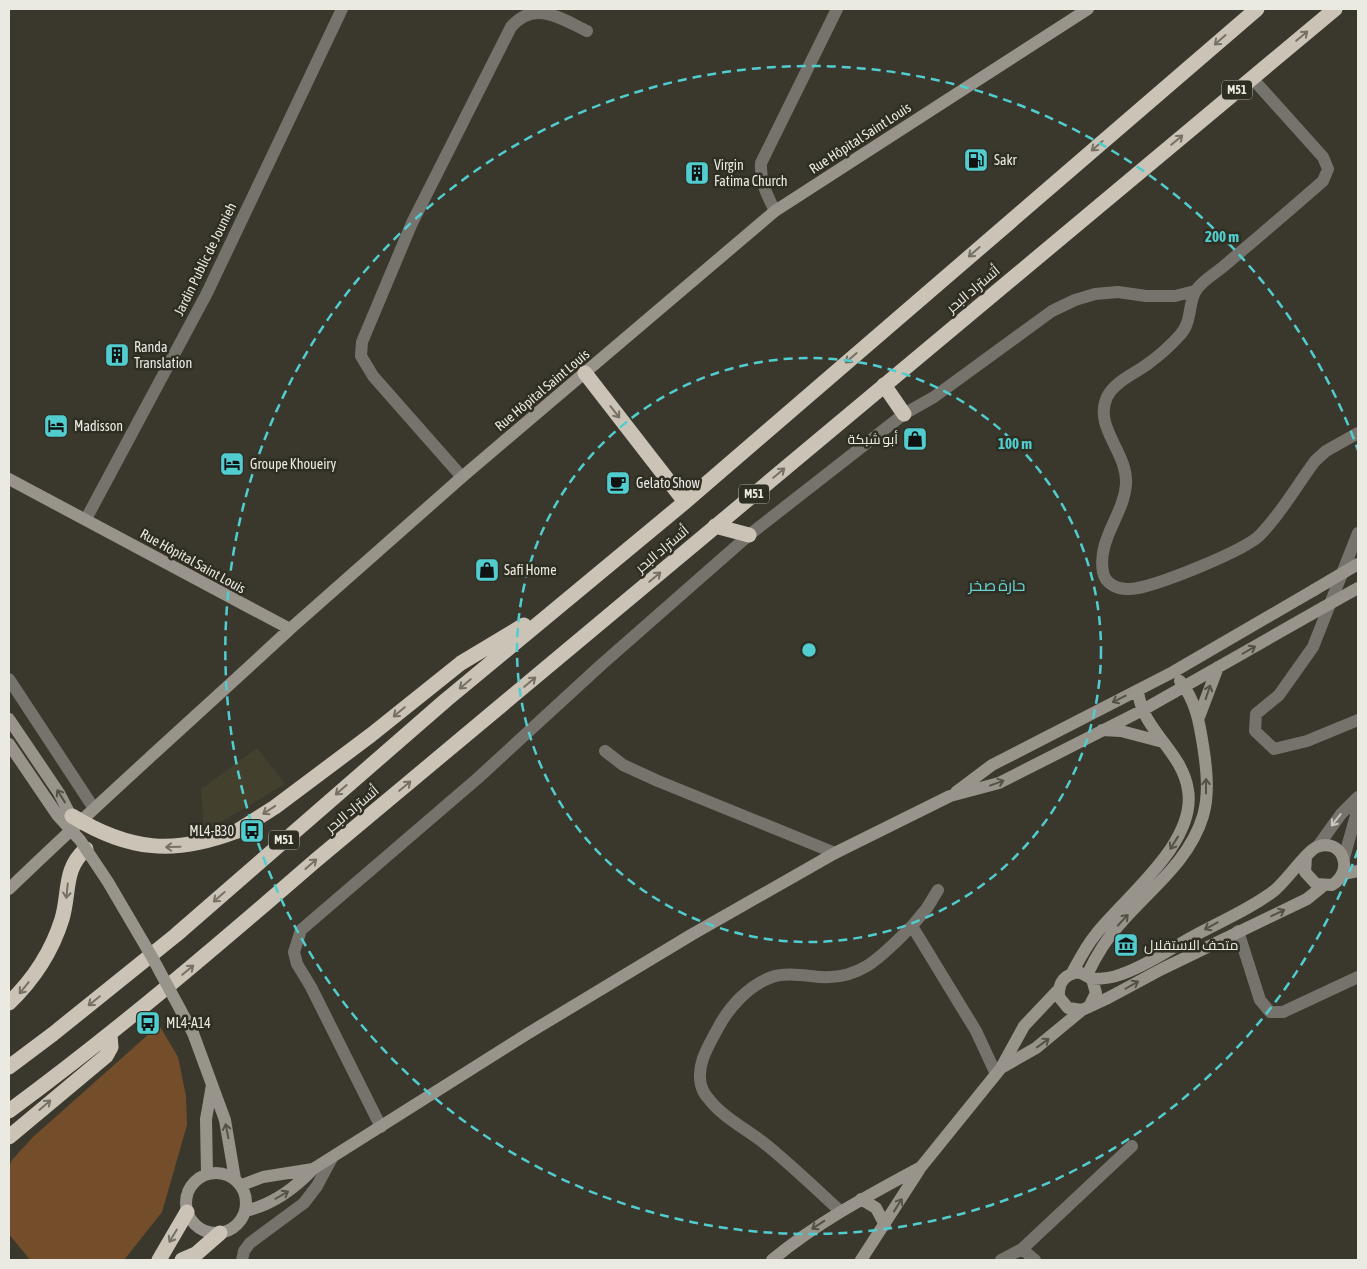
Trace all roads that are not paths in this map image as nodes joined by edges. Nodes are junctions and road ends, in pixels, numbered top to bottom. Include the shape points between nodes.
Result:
1 (342, 9) edge
2 (837, 9) edge
3 (1088, 9) edge
4 (1258, 9) edge
5 (1335, 9) edge
6 (587, 31) dead end
7 (1252, 78) junction
8 (775, 211) junction
9 (1195, 291) junction
10 (585, 373) junction
11 (884, 385) junction
12 (904, 414) junction
13 (1358, 433) edge
14 (462, 478) junction
15 (9, 479) edge
16 (685, 502) junction
17 (86, 519) junction
18 (715, 526) junction
19 (1358, 532) edge
20 (749, 535) junction
21 (1358, 564) edge
22 (1358, 588) edge
23 (555, 608) junction
24 (290, 630) junction
25 (1218, 667) junction
26 (1173, 672) junction
27 (9, 679) edge
28 (1185, 686) junction
29 (1138, 690) junction
30 (1141, 711) junction
31 (1199, 717) junction
32 (9, 719) edge
33 (1358, 720) edge
34 (1100, 730) junction
35 (1164, 743) junction
36 (9, 744) edge
37 (605, 752) dead end
38 (950, 796) junction
39 (1358, 797) edge
40 (93, 807) junction
41 (1358, 808) edge
42 (72, 816) junction
43 (83, 844) junction
44 (1318, 846) junction
45 (836, 853) junction
46 (1306, 857) junction
47 (1344, 858) junction
48 (1358, 871) edge
49 (1343, 874) junction
50 (1324, 886) junction
51 (9, 889) edge
52 (938, 890) dead end
53 (912, 926) junction
54 (1238, 931) junction
55 (1072, 973) junction
56 (1089, 977) junction
57 (1358, 977) edge
58 (1058, 990) junction
59 (9, 1003) edge
60 (1086, 1008) junction
61 (110, 1035) junction
62 (9, 1067) edge
63 (999, 1071) junction
64 (212, 1085) junction
65 (9, 1112) edge
66 (381, 1127) junction
67 (9, 1137) edge
68 (1132, 1146) dead end
69 (332, 1158) junction
70 (921, 1167) junction
71 (313, 1169) junction
72 (207, 1174) junction
73 (238, 1182) junction
74 (861, 1199) junction
75 (245, 1211) junction
76 (840, 1211) junction
77 (187, 1212) junction
78 (885, 1225) junction
79 (220, 1233) junction
80 (1022, 1249) junction
81 (159, 1260) edge
82 (182, 1260) edge
83 (242, 1260) edge
84 (772, 1260) edge
85 (861, 1260) edge
86 (1001, 1260) edge
87 (1035, 1260) edge

1 - 17 street, Jardin Public de Jounieh via 207,293
2 - 8 street via 761,163 763,188
3 - 8 street, Rue Hôpital Saint Louis
4 -> 16 highway, أتستراد البحر / M51
7 -> 5 highway, أتستراد البحر / M51
6 - 14 street via 542,11 520,16 511,27 412,223 362,342 361,356 373,376
7 - 9 street via 1323,157 1328,169 1323,181
11 -> 7 highway, أتستراد البحر / M51
8 - 10 street, Rue Hôpital Saint Louis
9 - 12 street via 1175,296 1118,292 1076,300 1052,311 934,397
9 - 13 street via 1189,319 1182,333 1150,363 1116,386 1103,408 1103,420 1118,450 1126,485 1106,538 1103,573 1108,583 1129,589 1147,585 1238,551 1260,536 1315,461
10 - 14 street, Rue Hôpital Saint Louis
10 -> 16 highway
11 - 12 highway
18 -> 11 highway, أتستراد البحر / M51
12 - 20 street
14 - 24 street, Rue Hôpital Saint Louis
15 - 17 street, Rue Hôpital Saint Louis
16 - 23 highway, أتستراد البحر / M51
17 - 24 street, Rue Hôpital Saint Louis
18 - 20 highway
61 -> 18 highway, أتستراد البحر / M51
19 - 33 street via 1313,647 1279,695 1256,714 1255,731 1274,749
20 - 66 street via 471,784 301,930 294,952 297,964
21 - 26 street, bridge
25 -> 22 street, bridge
23 -> 42 highway, bridge via 460,663 371,735 275,807 237,831 210,842 152,847 123,842
23 -> 62 highway, أتستراد البحر / M51 via 176,935
24 - 40 street
25 - 28 street
31 -> 25 street
26 - 28 street
26 - 29 street
27 - 40 street
28 - 30 street
28 - 31 street
29 - 30 street
29 -> 38 street via 992,765
30 - 34 street
30 - 35 street
56 -> 31 street via 1108,938 1183,858 1195,838 1207,792
42 -> 32 street, bridge
34 - 35 street via 1121,731
38 -> 34 street via 999,783
35 -> 55 street via 1180,765 1189,792 1183,826 1165,856 1095,935
36 - 43 street, bridge via 58,816
37 - 45 street via 623,765 658,781
38 - 45 street
39 -> 44 street
40 - 51 street
41 - 47 street
42 - 43 street, bridge
43 -> 59 highway via 72,864 62,919 47,955
43 - 64 street, bridge via 144,942 193,1033
44 - 46 street
44 - 47 street via 1333,847
45 - 66 street via 552,1019
46 - 50 street via 1305,872 1316,884
46 -> 56 street via 1285,882 1259,900 1124,974
47 - 49 street
48 - 49 street
49 - 50 street via 1332,885
54 -> 50 street via 1307,899
52 - 53 street
53 - 63 street
53 - 76 street via 882,955 853,975 832,978 774,976 755,984 738,1000 720,1025 703,1058 701,1085 708,1098
54 - 57 street via 1260,1000 1270,1012 1283,1012
60 -> 54 street
55 - 56 street
55 - 58 street via 1065,977
56 - 60 street via 1096,994
58 - 60 street via 1059,997 1068,1008
58 - 63 street via 1024,1026
63 -> 60 street via 1036,1048
61 - 65 highway, أتستراد البحر / M51
67 -> 61 highway via 106,1056 111,1047
63 - 70 street
64 - 72 street via 206,1119
73 -> 64 street via 225,1120
66 - 69 street
68 - 80 street
69 - 71 street
69 - 83 street via 304,1203 250,1243
70 - 74 street
78 -> 70 street
71 - 73 street
75 -> 71 street via 268,1203 298,1186
72 - 73 street via 226,1174
72 - 77 street via 192,1184 187,1193
73 - 75 street via 245,1195
74 - 76 street
74 - 78 street via 876,1208
75 - 79 street via 238,1224
76 -> 84 street
77 - 79 street via 200,1229
77 -> 81 highway
78 - 85 street
79 - 82 highway via 196,1254
80 - 86 street
80 - 87 street

